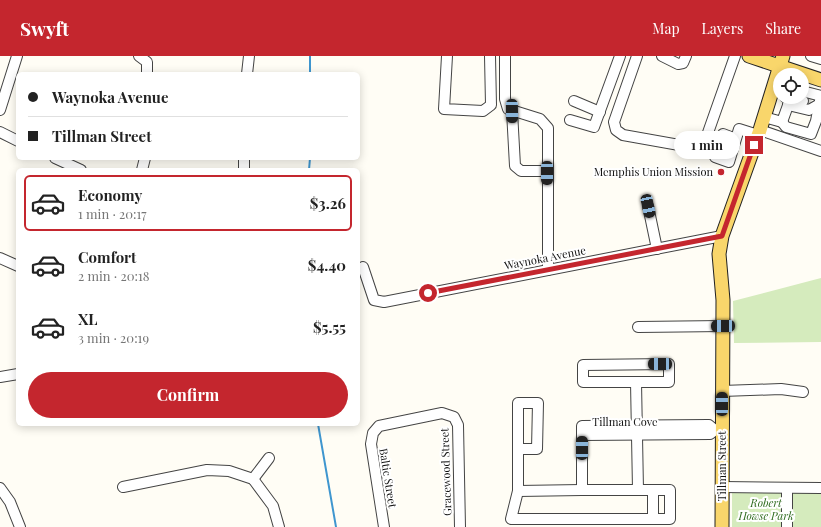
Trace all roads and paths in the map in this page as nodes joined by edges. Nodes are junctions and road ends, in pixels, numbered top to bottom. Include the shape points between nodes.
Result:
1 (17, 56) edge
2 (139, 56) edge
3 (249, 56) edge
4 (447, 56) edge
5 (490, 56) edge
6 (505, 56) edge
7 (620, 56) edge
8 (637, 56) edge
9 (662, 56) edge
10 (686, 56) edge
11 (735, 56) edge
12 (749, 56) edge
13 (811, 56) edge
14 (821, 59) edge
15 (776, 61) edge
16 (791, 68) edge
17 (147, 72) edge
18 (247, 72) edge
19 (809, 76) edge
20 (821, 80) edge
21 (811, 97) edge
22 (773, 100) edge
23 (574, 102) dead end
24 (787, 104) edge
25 (798, 104) edge
26 (0, 110) edge
27 (512, 111) junction
28 (600, 112) junction
29 (764, 117) junction
30 (570, 120) dead end
31 (782, 122) junction
32 (0, 132) edge
33 (759, 133) junction
34 (736, 139) dead end
35 (16, 140) edge
36 (821, 151) edge
37 (59, 160) edge
38 (77, 168) edge
39 (547, 171) junction
40 (648, 206) dead end
41 (722, 236) junction
42 (657, 249) junction
43 (0, 258) edge
44 (16, 265) edge
45 (363, 267) dead end
46 (548, 270) junction
47 (723, 326) junction
48 (638, 327) dead end
49 (611, 364) junction
50 (650, 364) junction
51 (16, 374) edge
52 (0, 377) edge
53 (611, 382) junction
54 (636, 382) junction
55 (650, 382) junction
56 (722, 391) junction
57 (803, 392) dead end
58 (637, 430) junction
59 (718, 430) junction
60 (373, 433) joint
61 (518, 449) junction
62 (269, 458) dead end
63 (253, 479) junction
64 (123, 487) dead end
65 (722, 487) junction
66 (0, 488) edge
67 (787, 488) junction
68 (821, 488) edge
69 (582, 490) junction
70 (638, 490) junction
71 (653, 490) junction
72 (518, 491) junction
73 (653, 519) junction
74 (511, 523) edge
75 (20, 527) edge
76 (279, 527) edge
77 (384, 527) edge
78 (460, 527) edge
79 (722, 527) edge
80 (787, 527) edge

1 - 26 street
2 - 17 street via 147,62
3 - 18 street
4 - 5 street via 444,109 483,111 491,105
6 - 27 street via 505,99 508,109
7 - 28 street
8 - 11 street via 614,122 616,130 623,135 696,148 704,144
9 - 10 street via 680,64
12 - 15 main road
13 - 14 street
15 - 16 main road
19 - 20 main road
21 - 25 street via 808,110
21 - 31 street via 816,121 810,134 786,127
22 - 29 main road, Tillman Street
23 - 28 street
24 - 31 street
27 - 39 street via 540,119 548,128
27 - 39 street via 515,166 521,171
28 - 30 street via 594,127
29 - 31 street
29 - 33 main road, Tillman Street
32 - 35 street
33 - 34 street via 739,129
33 - 36 street
33 - 41 main road, Tillman Street
37 - 38 street
39 - 46 street
40 - 42 street
41 - 42 street, Waynoka Avenue
41 - 47 main road, Tillman Street via 719,254
42 - 46 street, Waynoka Avenue
43 - 44 street
45 - 46 street, Waynoka Avenue via 374,300 384,302
47 - 48 street
47 - 56 main road, Tillman Street
49 - 50 street
49 - 53 street
49 - 53 street via 583,364 583,382
50 - 55 street
50 - 55 street via 669,364 669,382
51 - 52 street
53 - 54 street
54 - 55 street
54 - 58 street
56 - 57 street via 781,389
56 - 59 main road, Tillman Street
58 - 59 street, Tillman Cove via 710,434
58 - 69 street, Tillman Cove via 582,435
58 - 70 street
59 - 65 main road, Tillman Street
60 - 77 street, Baltic Street via 371,444
60 - 78 street, Gracewood Street via 379,426 442,413 454,417 458,425
61 - 61 street via 537,449 538,404 518,404
61 - 72 street
62 - 63 street
63 - 64 street via 229,471 207,470
63 - 76 street via 273,506
65 - 67 street
65 - 79 main road, Tillman Street
66 - 75 street via 10,502
67 - 68 street
67 - 80 street
69 - 70 street
69 - 72 street
70 - 71 street
71 - 73 street
71 - 73 street via 670,490 670,519
72 - 74 street
73 - 74 street

